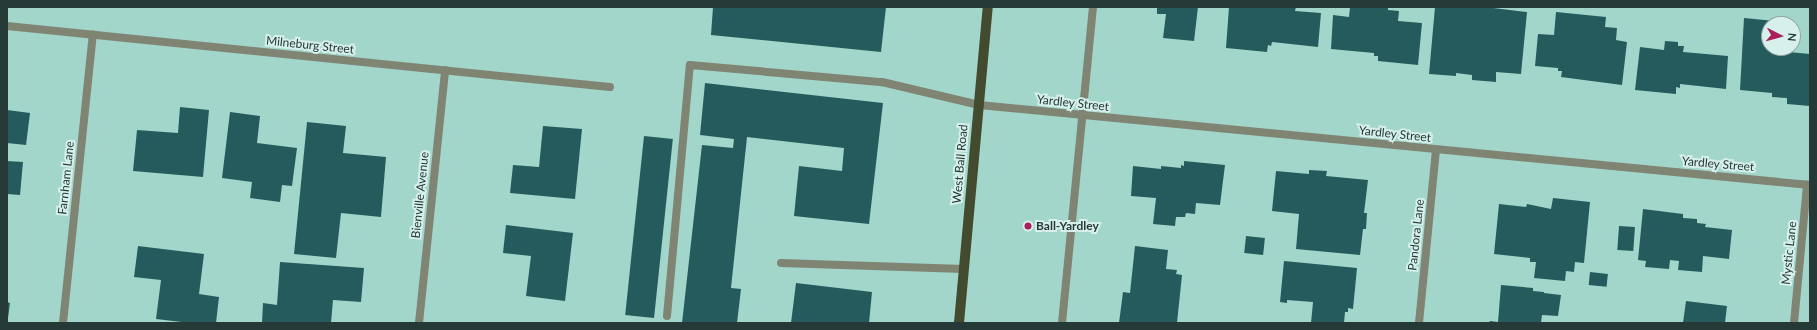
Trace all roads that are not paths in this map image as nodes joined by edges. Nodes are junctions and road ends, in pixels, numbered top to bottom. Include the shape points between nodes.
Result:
1 (988, 7) edge
2 (1093, 7) edge
3 (7, 26) edge
4 (93, 35) junction
5 (445, 70) junction
6 (610, 87) dead end
7 (979, 105) junction
8 (1082, 116) junction
9 (1436, 150) junction
10 (1809, 185) edge
11 (780, 263) dead end
12 (964, 269) junction
13 (667, 316) dead end
14 (62, 323) edge
15 (419, 323) edge
16 (959, 323) edge
17 (1062, 323) edge
18 (1419, 323) edge
19 (1794, 323) edge

1 - 7 main road, West Ball Road
2 - 8 street
3 - 4 street, Milneburg Street
4 - 5 street, Milneburg Street
4 - 14 street, Farnham Lane
5 - 6 street, Milneburg Street
5 - 15 street, Bienville Avenue
7 - 8 street, Yardley Street
7 - 12 main road, West Ball Road
7 - 13 street, Yardley Street via 882,82 690,65
8 - 9 street, Yardley Street
8 - 17 street
9 - 10 street, Yardley Street
9 - 18 street, Pandora Lane
10 - 19 street, Mystic Lane
11 - 12 street
12 - 16 main road, West Ball Road

